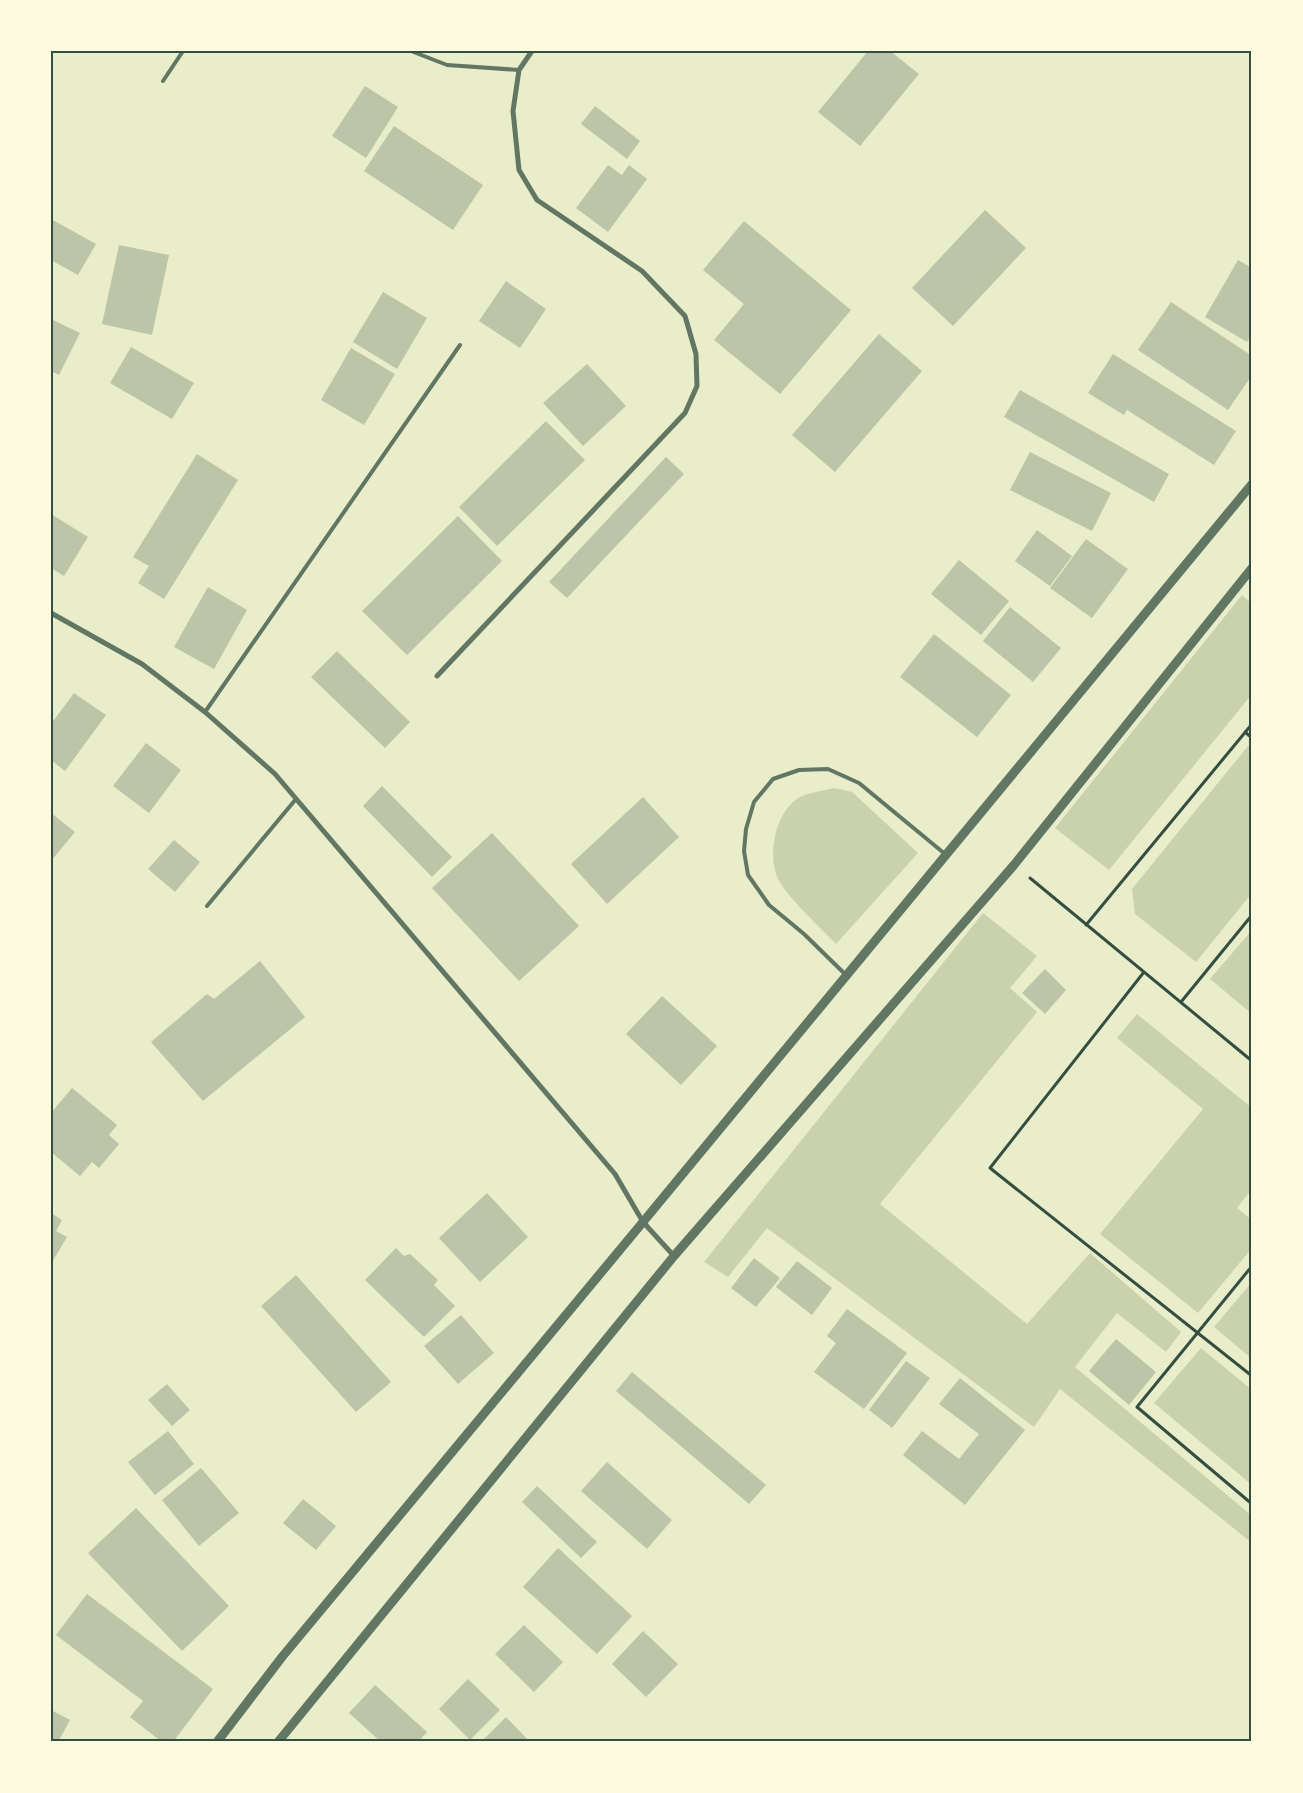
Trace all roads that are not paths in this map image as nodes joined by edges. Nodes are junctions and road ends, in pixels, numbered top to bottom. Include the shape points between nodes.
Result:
1 (183, 51) edge
2 (411, 51) edge
3 (532, 51) edge
4 (519, 70) junction
5 (163, 81) dead end
6 (460, 345) dead end
7 (1252, 484) edge
8 (1252, 568) edge
9 (51, 613) edge
10 (437, 676) dead end
11 (205, 712) junction
12 (296, 799) junction
13 (945, 854) junction
14 (207, 906) dead end
15 (846, 976) junction
16 (644, 1222) junction
17 (674, 1256) junction
18 (217, 1742) edge
19 (278, 1742) edge

1 - 5 lane
2 - 4 lane via 447,65
3 - 4 street
4 - 10 street via 513,111 519,170 537,200 642,271 686,316 696,354 697,386 685,412
6 - 11 lane
7 - 13 street
8 - 17 street via 1014,865
9 - 11 street via 142,664
11 - 12 street via 275,774
12 - 14 lane
12 - 16 street via 615,1174
13 - 15 street
13 - 15 lane via 859,783 828,770 799,770 773,778 754,802 746,829 744,850 748,874 769,905
15 - 16 street
16 - 17 street
16 - 18 street via 282,1657
17 - 19 street

